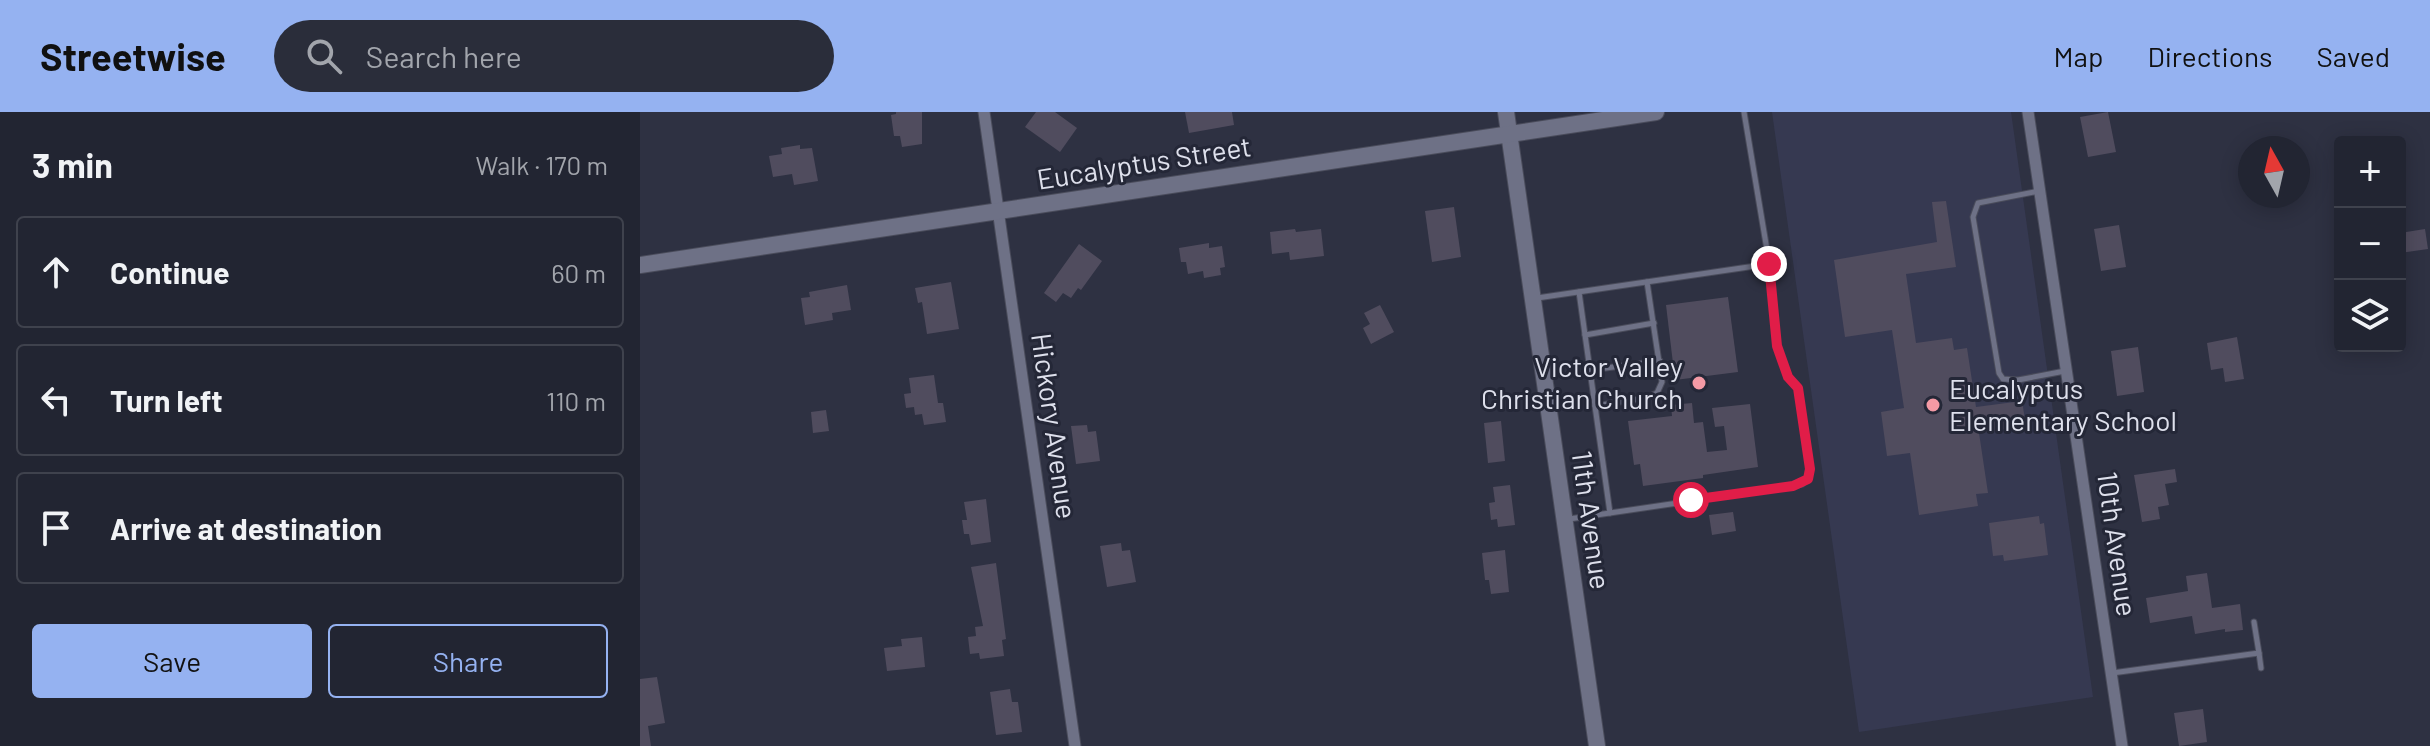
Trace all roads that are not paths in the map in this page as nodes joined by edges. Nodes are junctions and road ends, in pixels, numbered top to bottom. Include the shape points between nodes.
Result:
1 (984, 112) edge
2 (1506, 112) edge
3 (1656, 112) edge
4 (1744, 112) edge
5 (2028, 112) edge
6 (1509, 134) junction
7 (2040, 191) junction
8 (999, 211) junction
9 (1769, 264) junction
10 (640, 265) edge
11 (1647, 282) junction
12 (1579, 292) junction
13 (1533, 298) junction
14 (1654, 323) junction
15 (1585, 335) junction
16 (1660, 361) junction
17 (1590, 370) junction
18 (2067, 371) junction
19 (1595, 406) junction
20 (1610, 513) junction
21 (1564, 520) junction
22 (2254, 622) dead end
23 (2259, 653) junction
24 (2261, 668) dead end
25 (2111, 673) junction
26 (1075, 746) edge
27 (1597, 746) edge
28 (2122, 746) edge

1 - 8 street, Hickory Avenue
2 - 6 main road, 11th Avenue
3 - 6 main road, Eucalyptus Street
4 - 9 lane
5 - 7 street, 10th Avenue
6 - 8 main road, Eucalyptus Street
6 - 13 main road, 11th Avenue
7 - 18 street, 10th Avenue
7 - 18 lane via 1978,203 1973,217 1999,373 2003,379 2018,380
8 - 10 main road, Eucalyptus Street
8 - 26 street, Hickory Avenue
9 - 11 lane
9 - 20 lane via 1777,346 1788,377 1798,388 1808,479 1793,486
11 - 12 lane
11 - 14 lane
12 - 13 lane
12 - 15 lane
13 - 21 main road, 11th Avenue
14 - 15 lane
14 - 16 lane
15 - 17 lane
16 - 17 lane
16 - 19 lane via 1657,393
17 - 19 lane
18 - 25 street, 10th Avenue
19 - 20 lane
20 - 21 lane
21 - 27 main road, 11th Avenue
22 - 23 lane
23 - 24 lane
23 - 25 lane
25 - 28 street, 10th Avenue

